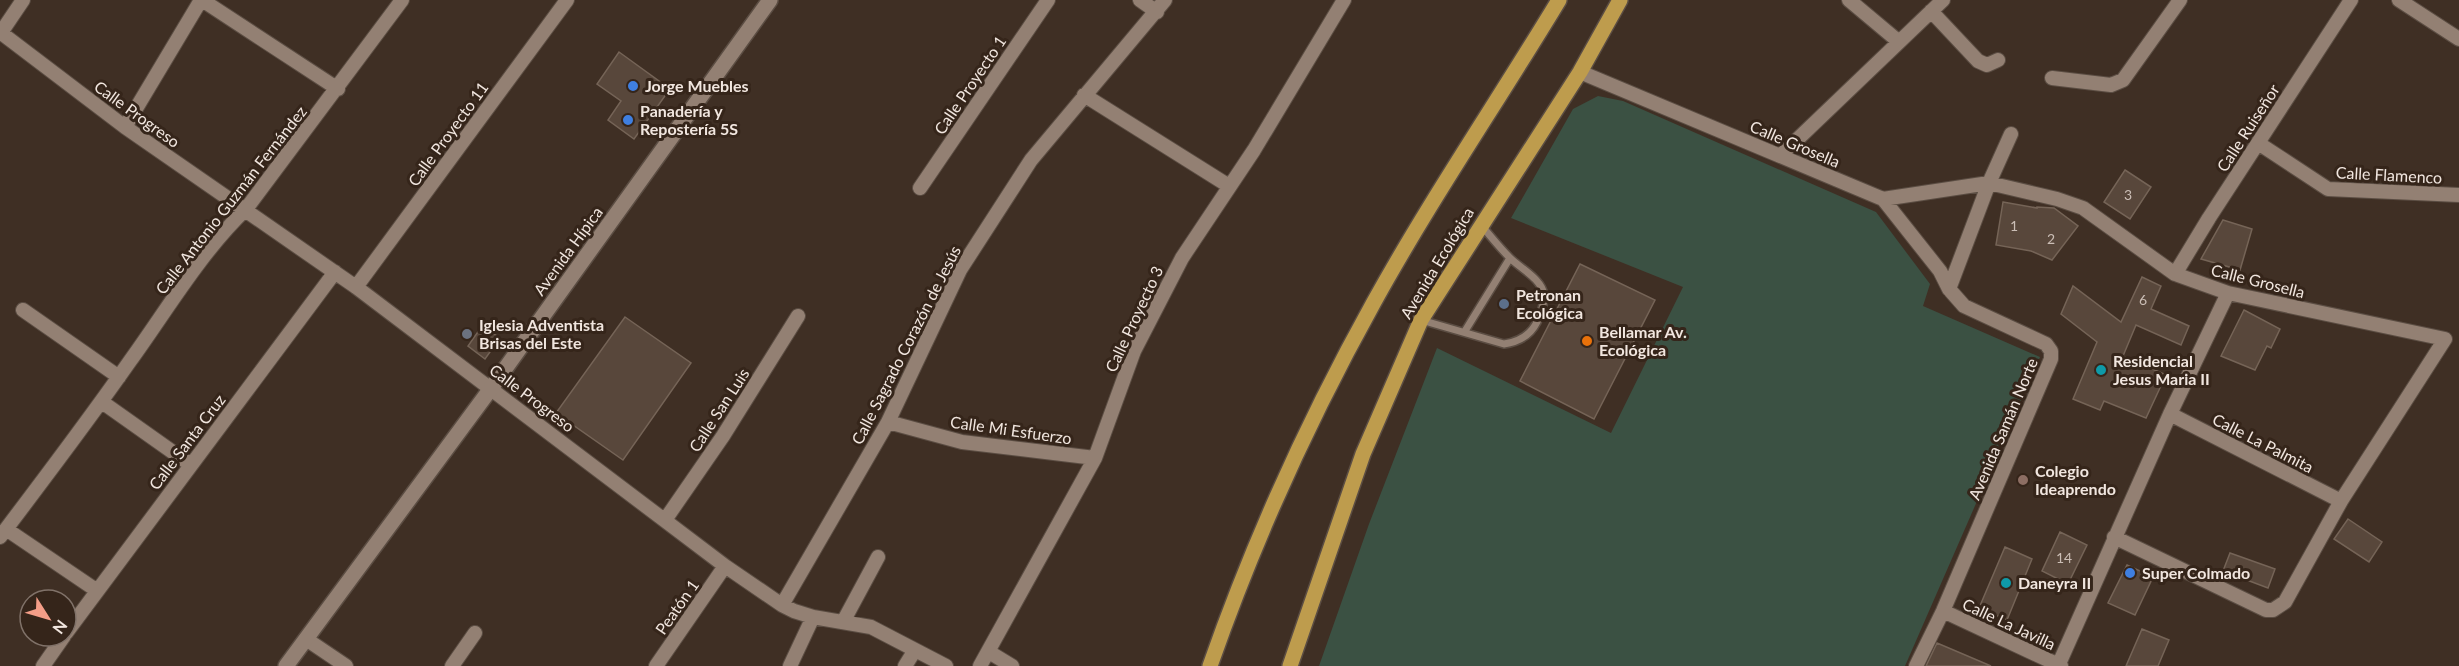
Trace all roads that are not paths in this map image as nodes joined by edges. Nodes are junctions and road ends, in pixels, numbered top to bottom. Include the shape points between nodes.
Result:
1 (23, 0) edge
2 (202, 0) edge
3 (402, 0) edge
4 (567, 0) edge
5 (770, 0) edge
6 (1048, 0) edge
7 (1140, 0) edge
8 (1344, 0) edge
9 (1559, 0) edge
10 (1620, 0) edge
11 (1849, 0) edge
12 (1943, 0) edge
13 (2180, 0) edge
14 (2351, 0) edge
15 (2399, 0) edge
16 (1161, 6) edge
17 (1931, 11) junction
18 (0, 33) edge
19 (2459, 39) edge
20 (1898, 41) junction
21 (1998, 60) dead end
22 (1580, 72) junction
23 (2052, 78) dead end
24 (338, 89) junction
25 (1084, 95) junction
26 (125, 127) junction
27 (2011, 134) dead end
28 (2258, 143) junction
29 (1781, 155) junction
30 (1989, 183) junction
31 (1229, 186) junction
32 (920, 188) dead end
33 (2459, 195) edge
34 (1883, 199) junction
35 (246, 209) junction
36 (1480, 225) junction
37 (1510, 258) junction
38 (335, 272) junction
39 (2175, 274) junction
40 (356, 287) junction
41 (1949, 289) junction
42 (2228, 293) junction
43 (22, 310) dead end
44 (798, 316) dead end
45 (1421, 320) junction
46 (1465, 331) junction
47 (119, 377) junction
48 (492, 387) junction
49 (102, 402) junction
50 (2170, 414) junction
51 (888, 422) junction
52 (1095, 458) junction
53 (190, 465) junction
54 (2341, 501) junction
55 (665, 520) junction
56 (3, 533) edge
57 (2114, 537) junction
58 (878, 557) dead end
59 (725, 566) junction
60 (96, 590) junction
61 (782, 605) junction
62 (1943, 611) junction
63 (78, 616) edge
64 (813, 617) junction
65 (843, 622) junction
66 (475, 633) dead end
67 (306, 639) junction
68 (56, 648) edge
69 (915, 650) junction
70 (989, 652) junction
71 (43, 666) edge
72 (286, 666) edge
73 (346, 666) edge
74 (452, 666) edge
75 (656, 666) edge
76 (790, 666) edge
77 (905, 666) edge
78 (946, 666) edge
79 (980, 666) edge
80 (1012, 666) edge
81 (1210, 666) edge
82 (1290, 666) edge
83 (1916, 666) edge
84 (2059, 666) edge

1 - 18 street
2 - 24 street
2 - 26 street
3 - 24 street, Calle Antonio Guzmán Fernández
4 - 40 street, Calle Proyecto 11
5 - 48 street, Avenida Hípica
6 - 32 street, Calle Proyecto 1
7 - 16 street
8 - 31 street, Calle Proyecto 3
9 - 81 main road via 1437,195 1313,416 1239,584
10 - 22 main road, Avenida Ecológica
11 - 20 street
12 - 17 street
13 - 23 street via 2122,80 2111,86
14 - 28 street, Calle Ruiseñor
15 - 19 street
16 - 25 street, Calle Sagrado Corazón de Jesús
17 - 20 street
17 - 21 street via 1978,61 1987,65
18 - 26 street, Calle Progreso
20 - 29 street
22 - 29 street, Calle Grosella
22 - 36 main road, Avenida Ecológica
24 - 35 street, Calle Antonio Guzmán Fernández
25 - 31 street
25 - 51 street, Calle Sagrado Corazón de Jesús via 1031,160 960,270
26 - 35 street, Calle Progreso
27 - 30 street
28 - 33 street, Calle Flamenco via 2328,189
28 - 39 street, Calle Ruiseñor
29 - 34 street, Calle Grosella
30 - 34 street, Calle Grosella
30 - 39 street, Calle Grosella via 2083,208
30 - 41 street
31 - 52 street, Calle Proyecto 3 via 1182,258 1134,351
34 - 41 street, Avenida Samán Norte via 1940,271
35 - 38 street, Calle Progreso
35 - 47 street, Calle Antonio Guzmán Fernández via 206,254
36 - 37 lane
36 - 45 main road, Avenida Ecológica
37 - 46 lane
37 - 46 lane via 1540,284 1544,295 1534,327 1516,343 1504,344
38 - 40 street, Calle Progreso
38 - 53 street, Calle Santa Cruz
39 - 42 street, Calle Grosella
40 - 48 street, Calle Progreso
41 - 62 street, Avenida Samán Norte via 1964,306 2046,344 2051,359
42 - 50 street
42 - 54 street, Calle Grosella via 2445,339
43 - 47 street
44 - 55 street, Calle San Luis
45 - 46 lane
45 - 82 main road, Avenida Ecológica via 1363,454
47 - 49 street, Calle Antonio Guzmán Fernández
48 - 55 street, Calle Progreso
48 - 67 street, Avenida Hípica
49 - 53 street
49 - 56 street, Calle Antonio Guzmán Fernández
50 - 54 street, Calle La Palmita
50 - 57 street
51 - 52 street, Calle Mi Esfuerzo via 962,442
51 - 61 street, Calle Sagrado Corazón de Jesús
52 - 70 street, Calle Proyecto 3
53 - 60 street, Calle Santa Cruz
54 - 57 street, Calle Grosella via 2285,602 2273,610
55 - 59 street, Calle Progreso
56 - 60 street
57 - 84 street
58 - 65 street
59 - 61 street, Calle Progreso
59 - 75 street, Peatón 1
60 - 63 street, Calle Santa Cruz
61 - 64 street, Calle Progreso
62 - 83 street, Avenida Samán Norte
62 - 84 street, Calle La Javilla
64 - 65 street, Calle Progreso
64 - 76 street
65 - 69 street, Calle Progreso via 871,627
66 - 74 street
67 - 72 street, Avenida Hípica
67 - 73 street
68 - 71 street, Calle Santa Cruz
69 - 77 street
69 - 78 street, Calle Progreso
70 - 79 street, Calle Proyecto 3
70 - 80 street

